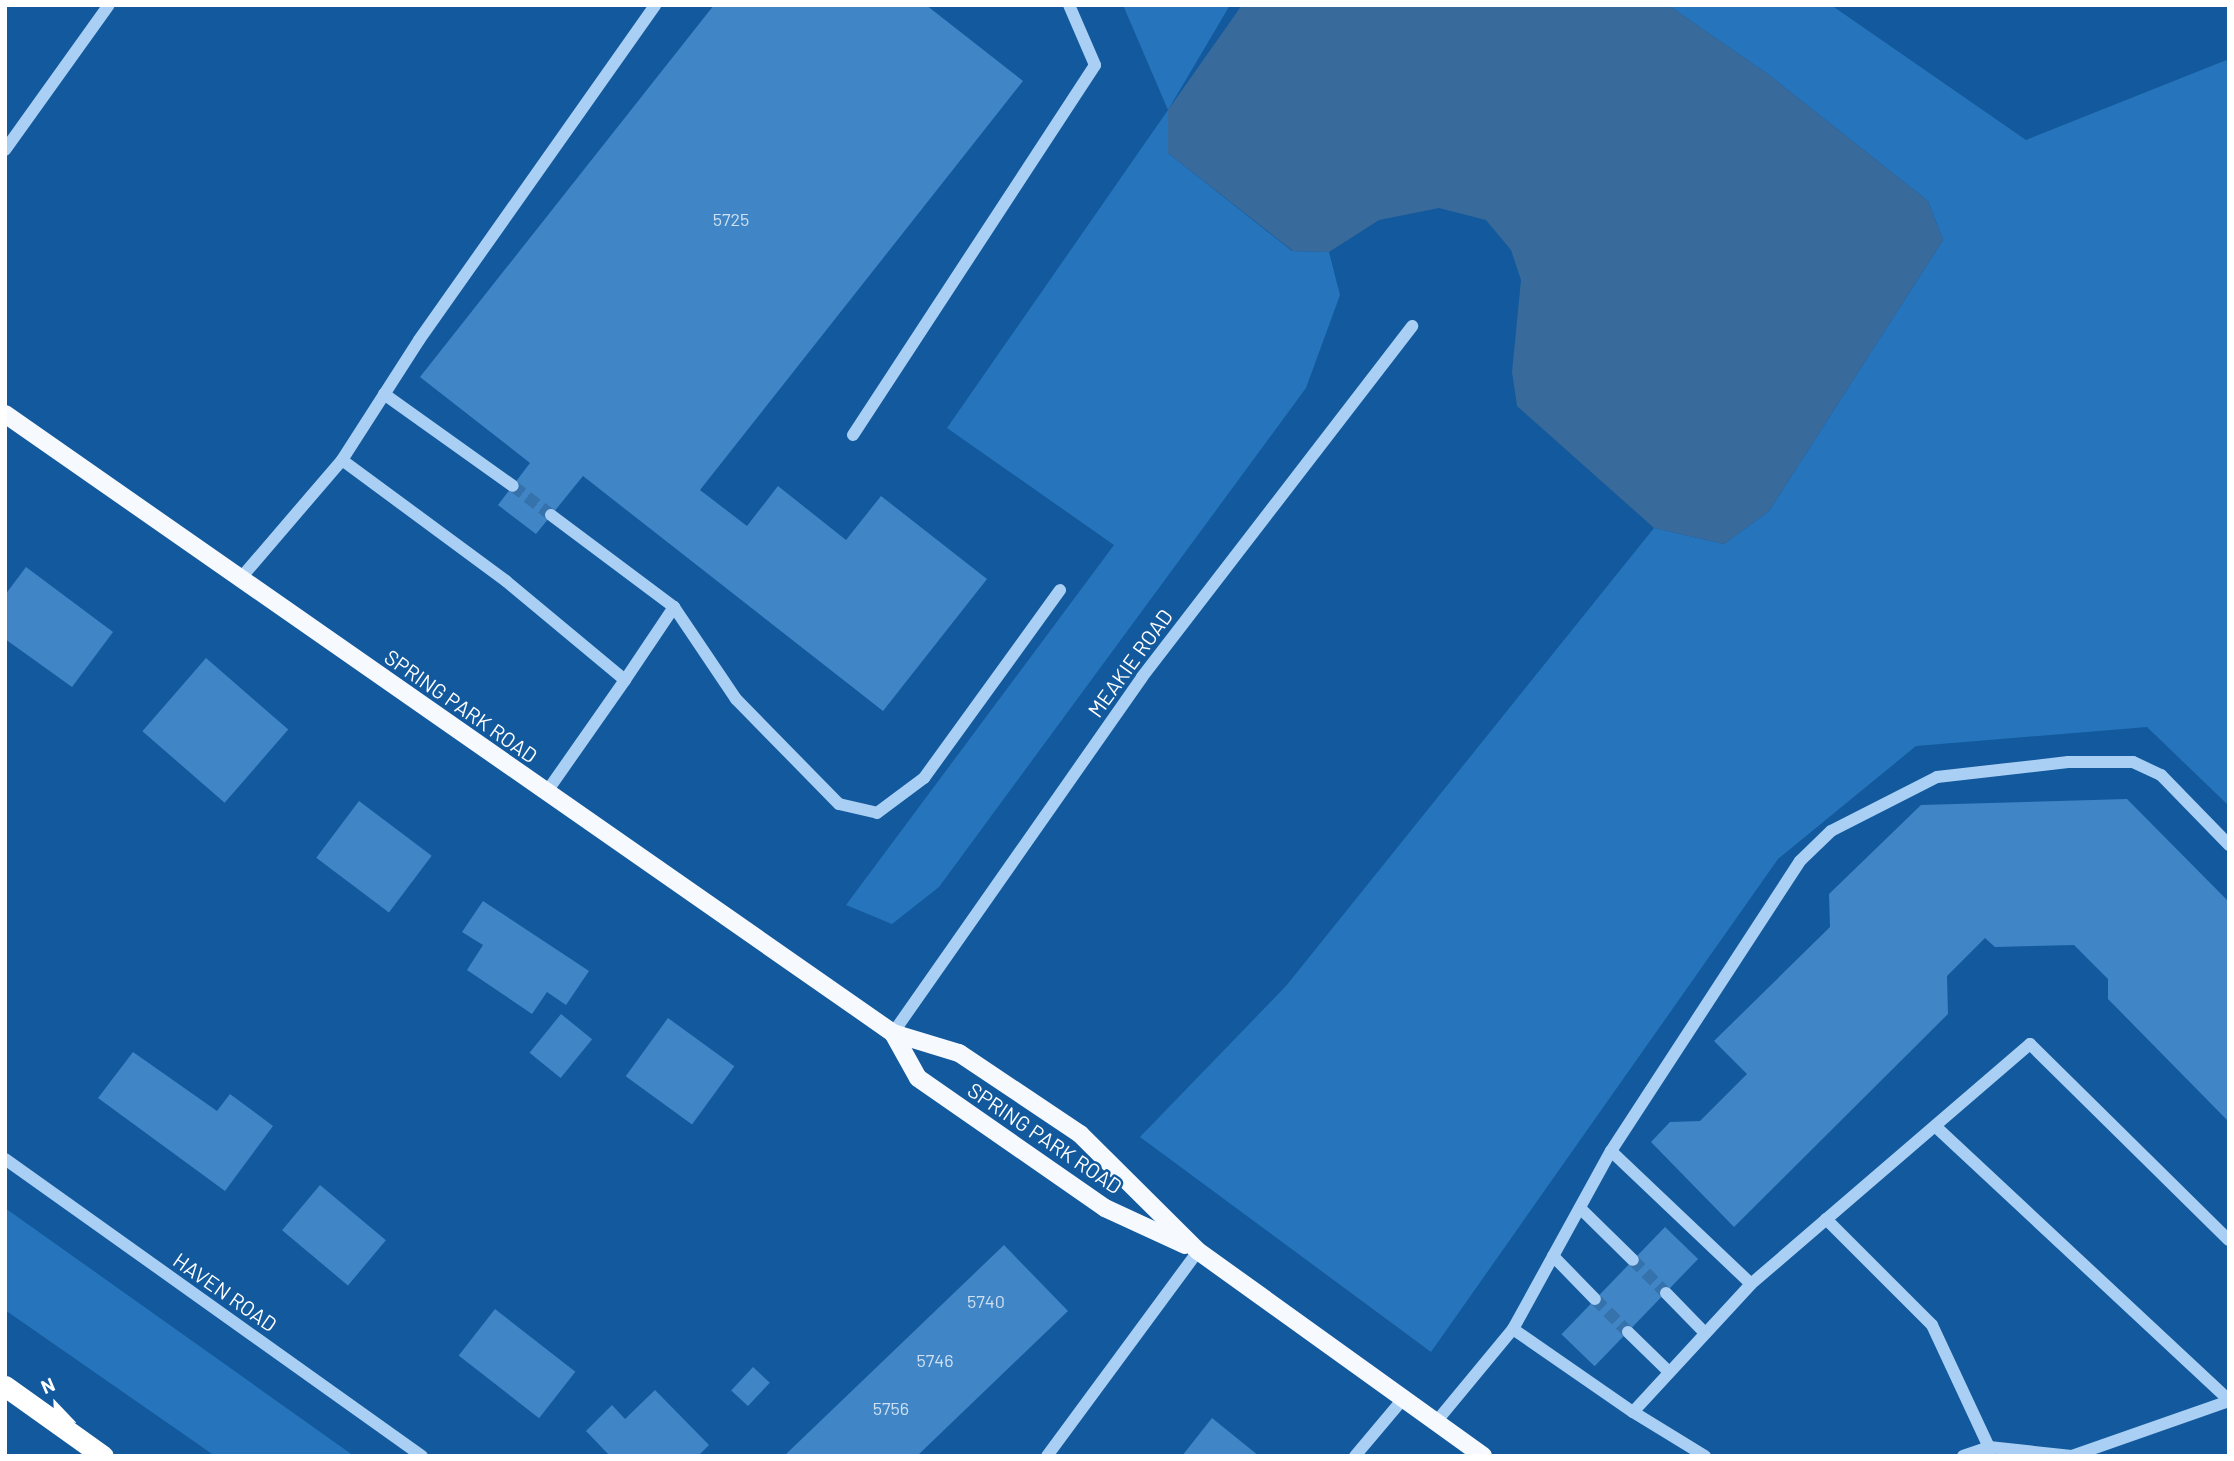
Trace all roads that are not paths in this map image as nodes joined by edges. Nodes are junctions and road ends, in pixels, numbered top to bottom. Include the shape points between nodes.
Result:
1 (109, 5) edge
2 (655, 5) edge
3 (1069, 5) edge
4 (5, 150) edge
5 (1412, 326) dead end
6 (384, 394) junction
7 (5, 414) edge
8 (853, 435) dead end
9 (342, 460) junction
10 (513, 486) tunnel mouth
11 (551, 515) tunnel mouth
12 (240, 579) junction
13 (1060, 590) dead end
14 (674, 607) junction
15 (625, 680) junction
16 (546, 793) junction
17 (2229, 845) edge
18 (893, 1033) junction
19 (1935, 1126) junction
20 (1611, 1152) junction
21 (5, 1159) edge
22 (1580, 1208) junction
23 (1826, 1219) junction
24 (2229, 1240) edge
25 (1198, 1251) junction
26 (1553, 1256) junction
27 (1633, 1260) tunnel mouth
28 (1751, 1284) junction
29 (1666, 1293) tunnel mouth
30 (1595, 1299) tunnel mouth
31 (1513, 1329) junction
32 (1628, 1332) tunnel mouth
33 (1705, 1333) junction
34 (1669, 1372) junction
35 (5, 1386) edge
36 (1403, 1399) junction
37 (2229, 1400) edge
38 (1633, 1412) junction
39 (1436, 1422) junction
40 (1990, 1451) edge
41 (103, 1456) edge
42 (422, 1456) edge
43 (1047, 1456) edge
44 (1354, 1456) edge
45 (1483, 1456) edge
46 (1705, 1456) edge
47 (1963, 1456) edge

1 - 4 street
2 - 6 street
3 - 8 street via 1095,65
5 - 18 street, MEAKIE ROAD via 1142,677
6 - 9 street
6 - 10 street
7 - 12 main road, SPRING PARK ROAD
9 - 12 street
9 - 15 street via 506,581
11 - 14 street
12 - 16 main road, SPRING PARK ROAD
13 - 14 street via 924,778 877,813 839,804 736,699
14 - 15 street
15 - 16 street
16 - 18 main road, SPRING PARK ROAD
17 - 20 street via 2161,775 2133,762 2068,762 1937,777 1907,790 1831,831 1800,860
18 - 25 main road, SPRING PARK ROAD via 959,1053 1080,1134
18 - 25 main road, SPRING PARK ROAD via 918,1079 1105,1208
19 - 23 street
19 - 24 street via 2030,1044
19 - 37 street
20 - 22 street
20 - 28 street
21 - 42 street, HAVEN ROAD
22 - 26 street
22 - 27 street
23 - 28 street
23 - 40 street via 1932,1325
25 - 36 main road, SPRING PARK ROAD
25 - 43 street
26 - 30 street
26 - 31 street
28 - 33 street
29 - 33 street
31 - 38 street
31 - 39 street
32 - 34 street
33 - 34 street
34 - 38 street
35 - 41 highway
36 - 39 main road, SPRING PARK ROAD
36 - 44 street
37 - 40 street via 2073,1455
38 - 46 street
39 - 45 main road, SPRING PARK ROAD
40 - 47 street

